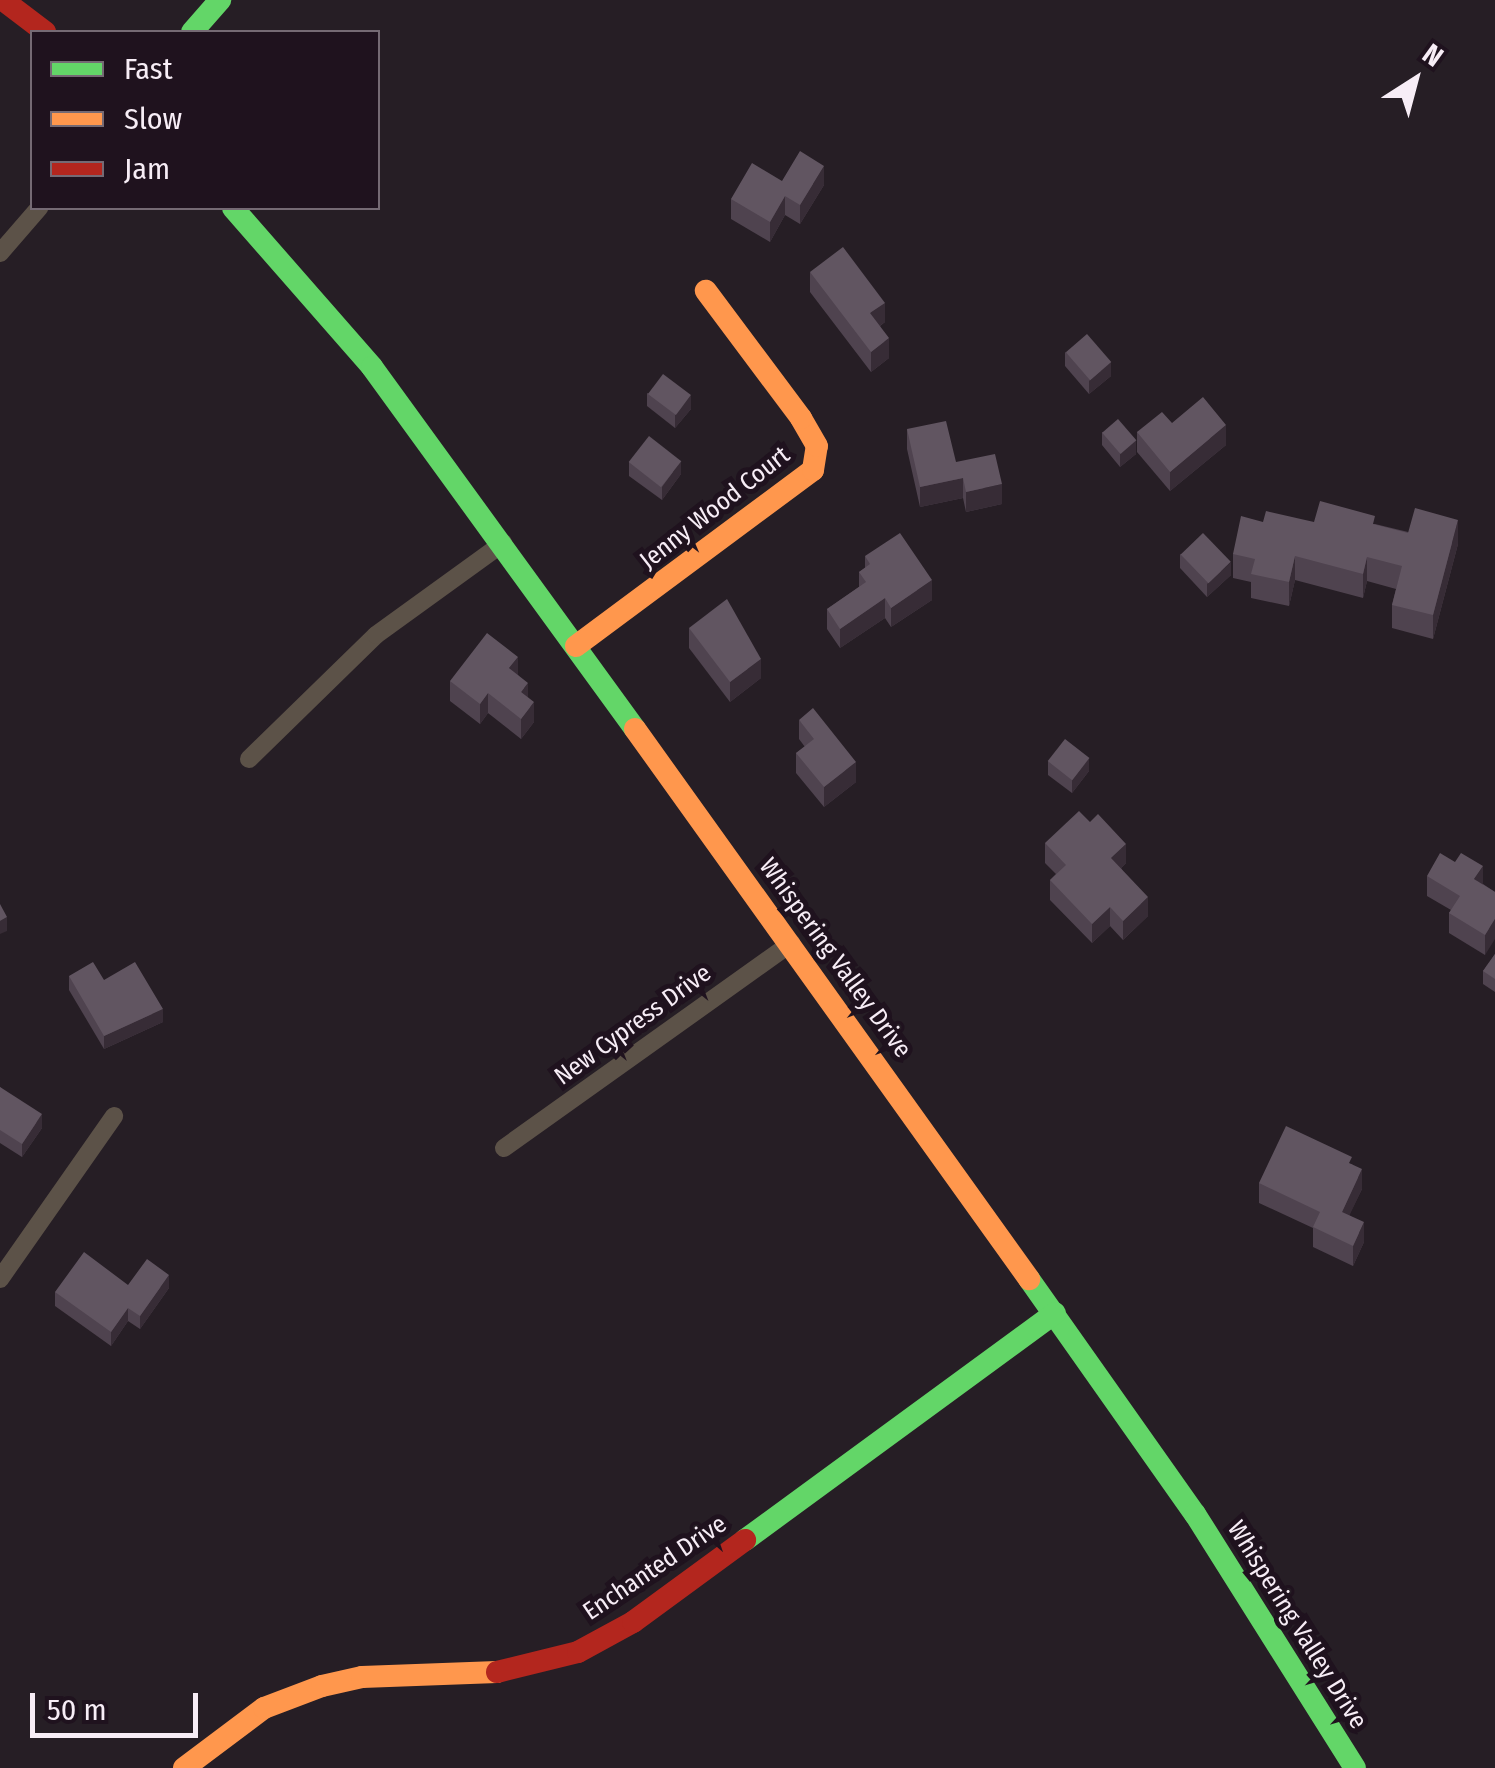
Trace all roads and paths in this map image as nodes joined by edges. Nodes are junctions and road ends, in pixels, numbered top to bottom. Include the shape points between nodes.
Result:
1 (3, 0) edge
2 (220, 0) edge
3 (42, 30) edge
4 (194, 30) edge
5 (38, 210) edge
6 (235, 210) edge
7 (0, 253) edge
8 (706, 291) dead end
9 (502, 543) junction
10 (576, 646) junction
11 (249, 758) dead end
12 (791, 943) junction
13 (114, 1116) dead end
14 (504, 1148) dead end
15 (0, 1278) edge
16 (1055, 1313) junction
17 (184, 1768) edge
18 (1356, 1768) edge

1 - 3 street
2 - 4 street
5 - 7 street
6 - 9 street, Whispering Valley Drive via 372,366
8 - 10 street, Jenny Wood Court via 801,418 817,446 813,470
9 - 10 street, Whispering Valley Drive
9 - 11 street via 376,636
10 - 12 street, Whispering Valley Drive
12 - 14 street, New Cypress Drive
12 - 16 street, Whispering Valley Drive
13 - 15 street
16 - 17 street, Enchanted Drive via 634,1622 578,1652 510,1672 362,1677 322,1686 264,1708
16 - 18 street, Whispering Valley Drive via 1194,1514

